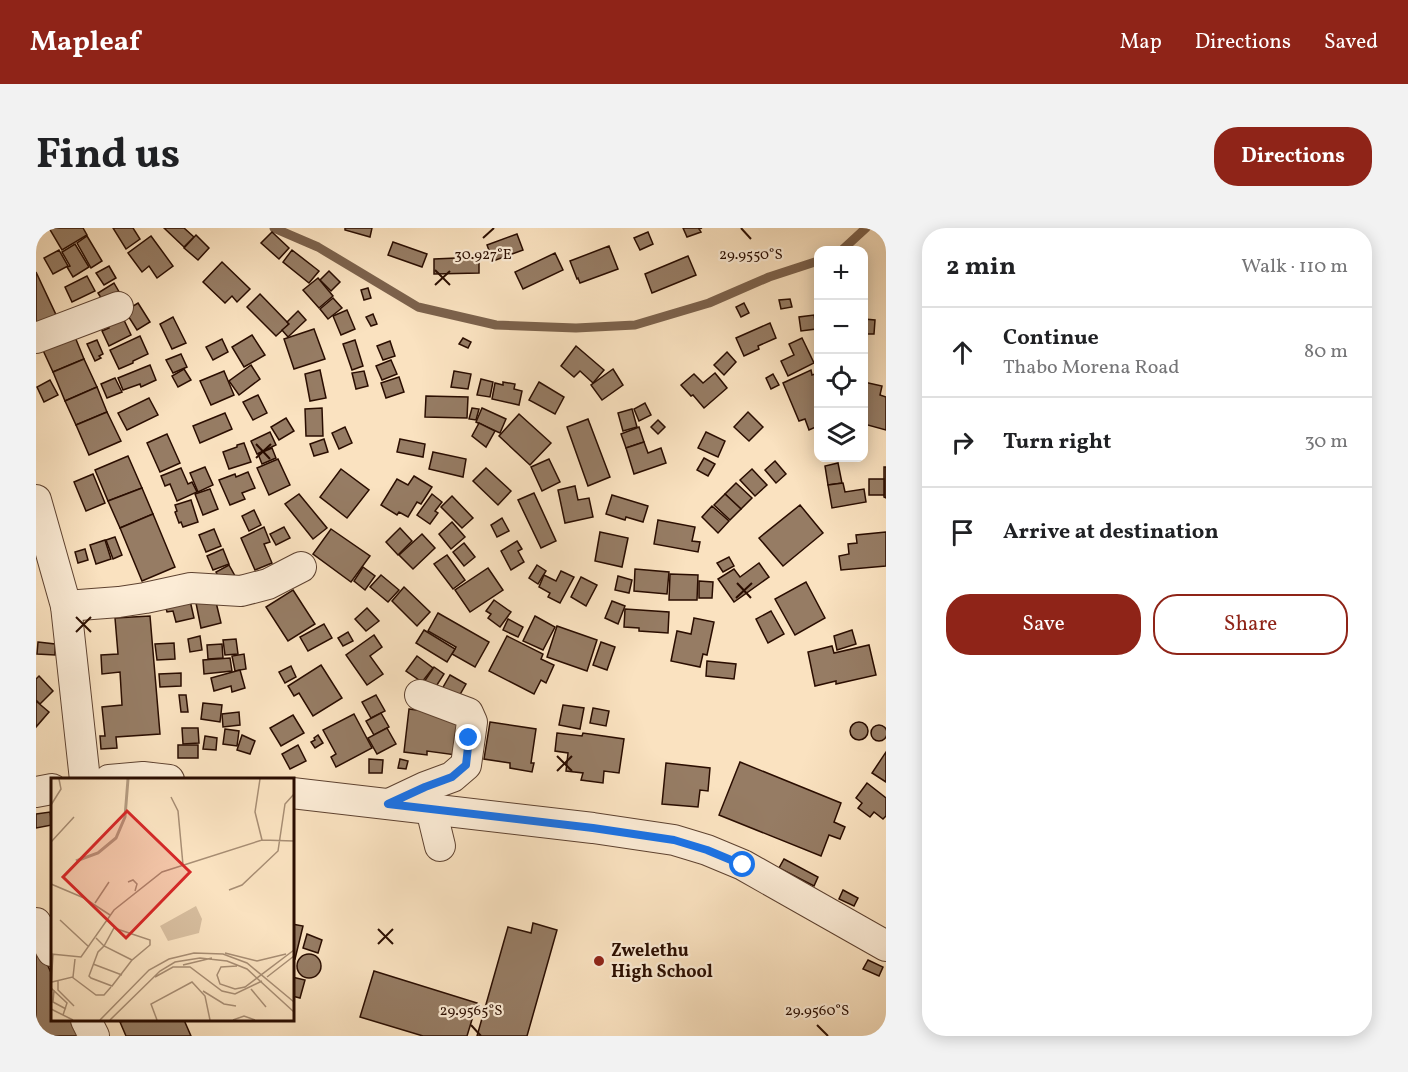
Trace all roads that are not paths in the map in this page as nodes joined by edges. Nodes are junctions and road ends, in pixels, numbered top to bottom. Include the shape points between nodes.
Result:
1 (118, 308) dead end
2 (36, 338) edge
3 (36, 500) edge
4 (301, 567) dead end
5 (66, 606) junction
6 (420, 696) dead end
7 (85, 778) edge
8 (132, 778) edge
9 (152, 778) edge
10 (51, 789) edge
11 (36, 792) edge
12 (294, 793) edge
13 (388, 804) junction
14 (431, 809) junction
15 (440, 846) dead end
16 (36, 923) edge
17 (886, 946) edge
18 (51, 949) edge
19 (86, 1021) edge
20 (94, 1036) edge

1 - 2 street
3 - 5 street
4 - 5 street via 268,584 242,591 191,588 119,602
5 - 7 street
6 - 13 street via 468,713 472,722 466,765 452,777
8 - 9 street
10 - 11 street
12 - 13 street
13 - 14 street
14 - 15 street
14 - 17 street via 674,840 743,865
16 - 18 street
19 - 20 street

